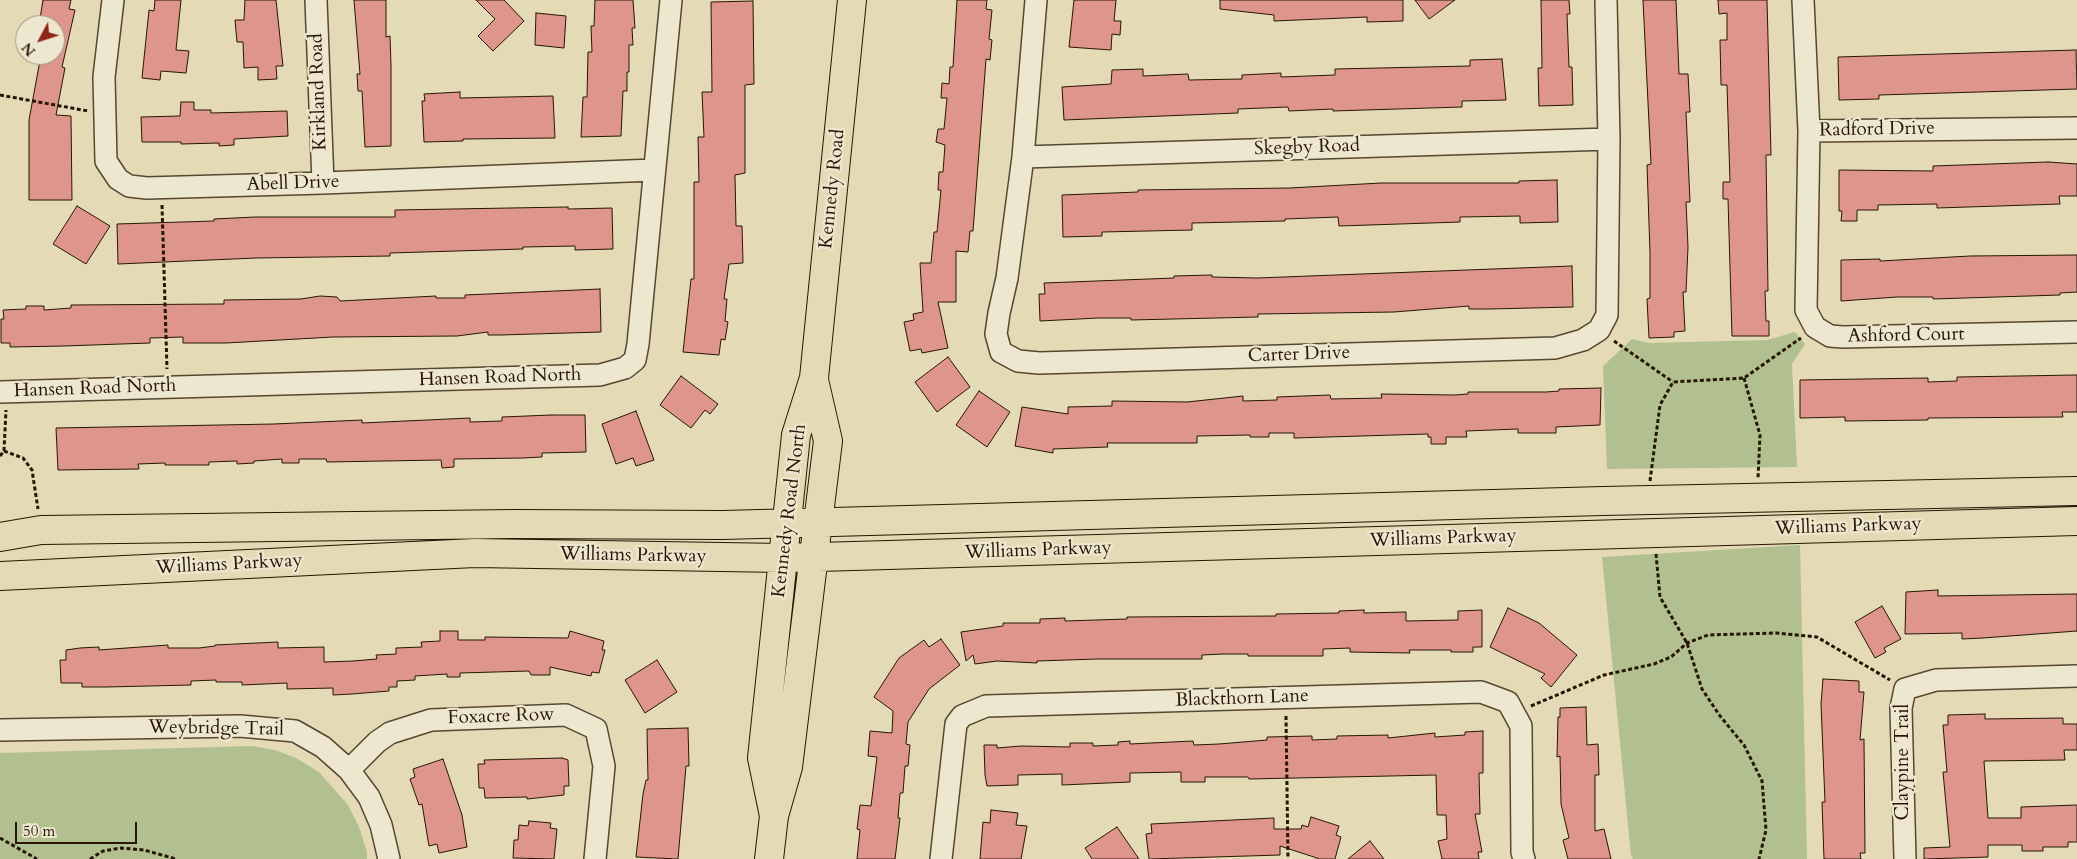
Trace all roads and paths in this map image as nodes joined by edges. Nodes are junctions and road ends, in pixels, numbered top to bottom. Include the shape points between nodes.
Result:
1 (113, 0) edge
2 (316, 0) edge
3 (671, 0) edge
4 (852, 0) edge
5 (1036, 0) edge
6 (1606, 0) edge
7 (1803, 0) edge
8 (0, 95) edge
9 (105, 114) junction
10 (2077, 128) edge
11 (1809, 131) junction
12 (1609, 139) junction
13 (1023, 157) junction
14 (654, 170) junction
15 (323, 183) junction
16 (162, 187) junction
17 (1815, 327) junction
18 (1599, 330) junction
19 (2077, 332) edge
20 (814, 378) junction
21 (1744, 378) junction
22 (1673, 382) junction
23 (167, 387) junction
24 (3, 392) edge
25 (4, 451) junction
26 (0, 456) edge
27 (1650, 481) dead end
28 (2077, 491) edge
29 (1757, 499) junction
30 (2077, 521) edge
31 (818, 522) junction
32 (786, 523) junction
33 (41, 530) junction
34 (0, 537) edge
35 (1656, 550) dead end
36 (814, 557) junction
37 (783, 558) junction
38 (0, 576) edge
39 (1687, 643) junction
40 (2077, 676) edge
41 (1905, 689) junction
42 (1286, 698) junction
43 (1512, 708) junction
44 (0, 730) edge
45 (349, 770) junction
46 (774, 816) junction
47 (0, 838) edge
48 (37, 859) edge
49 (90, 859) edge
50 (176, 859) edge
51 (389, 859) edge
52 (595, 859) edge
53 (769, 859) edge
54 (941, 859) edge
55 (1288, 859) edge
56 (1524, 859) edge
57 (1759, 859) edge
58 (1905, 859) edge

1 - 9 street, Abell Drive via 104,77
2 - 15 street, Kirkland Road
3 - 14 street, Hansen Road North
4 - 20 main road, Kennedy Road
5 - 13 street
6 - 12 street
7 - 11 street, Radford Drive
8 - 9 path
9 - 16 street, Abell Drive via 106,161 118,180 129,186
10 - 11 street, Radford Drive
11 - 17 street via 1806,310
12 - 13 street, Skegby Road
12 - 18 street via 1607,315
13 - 18 street, Carter Drive via 996,334 1002,352 1018,361 1039,363 1554,348 1583,340
14 - 15 street, Abell Drive
14 - 23 street, Hansen Road North via 638,344 634,360 625,368 600,375
15 - 16 street, Abell Drive
16 - 23 path
17 - 19 street, Ashford Court via 1830,336 1844,337
17 - 21 path
18 - 22 path
20 - 31 main road, Kennedy Road North via 828,441
20 - 32 main road, Kennedy Road North via 796,436
21 - 22 path
21 - 29 path via 1760,435
22 - 27 path via 1660,405
23 - 24 street, Hansen Road North
24 - 25 path
25 - 26 path
25 - 33 path via 23,458 32,470
28 - 29 main road, Williams Parkway
29 - 31 main road, Williams Parkway
30 - 36 main road, Williams Parkway
31 - 32 main road, Williams Parkway
31 - 36 main road, Kennedy Road North
32 - 33 main road, Williams Parkway
32 - 37 main road, Kennedy Road North
33 - 34 main road, Williams Parkway
35 - 39 path via 1660,597
36 - 37 main road, Williams Parkway
36 - 46 main road, Kennedy Road North via 788,767
37 - 38 main road, Williams Parkway via 475,553
37 - 46 main road, Kennedy Road North via 762,758
39 - 41 path via 1708,635 1776,633 1817,637
39 - 43 path via 1671,657 1654,664 1604,675 1526,708
39 - 57 path via 1702,689 1744,745 1762,780 1766,830
40 - 41 street, Claypine Trail via 1936,680
41 - 58 street, Claypine Trail via 1901,708
42 - 43 street, Blackthorn Lane via 1481,692 1508,702
42 - 54 street, Blackthorn Lane via 986,706 973,710 962,716 953,736
42 - 55 path
43 - 56 street via 1521,726
44 - 45 street, Weybridge Trail via 268,727 295,731 323,747
45 - 51 street, Weybridge Trail via 369,797 382,825
45 - 52 street, Foxacre Row via 376,742 390,733 431,720 566,716 596,729 604,766
46 - 53 main road, Kennedy Road North
47 - 48 path
49 - 50 path via 104,851 121,848 144,850

